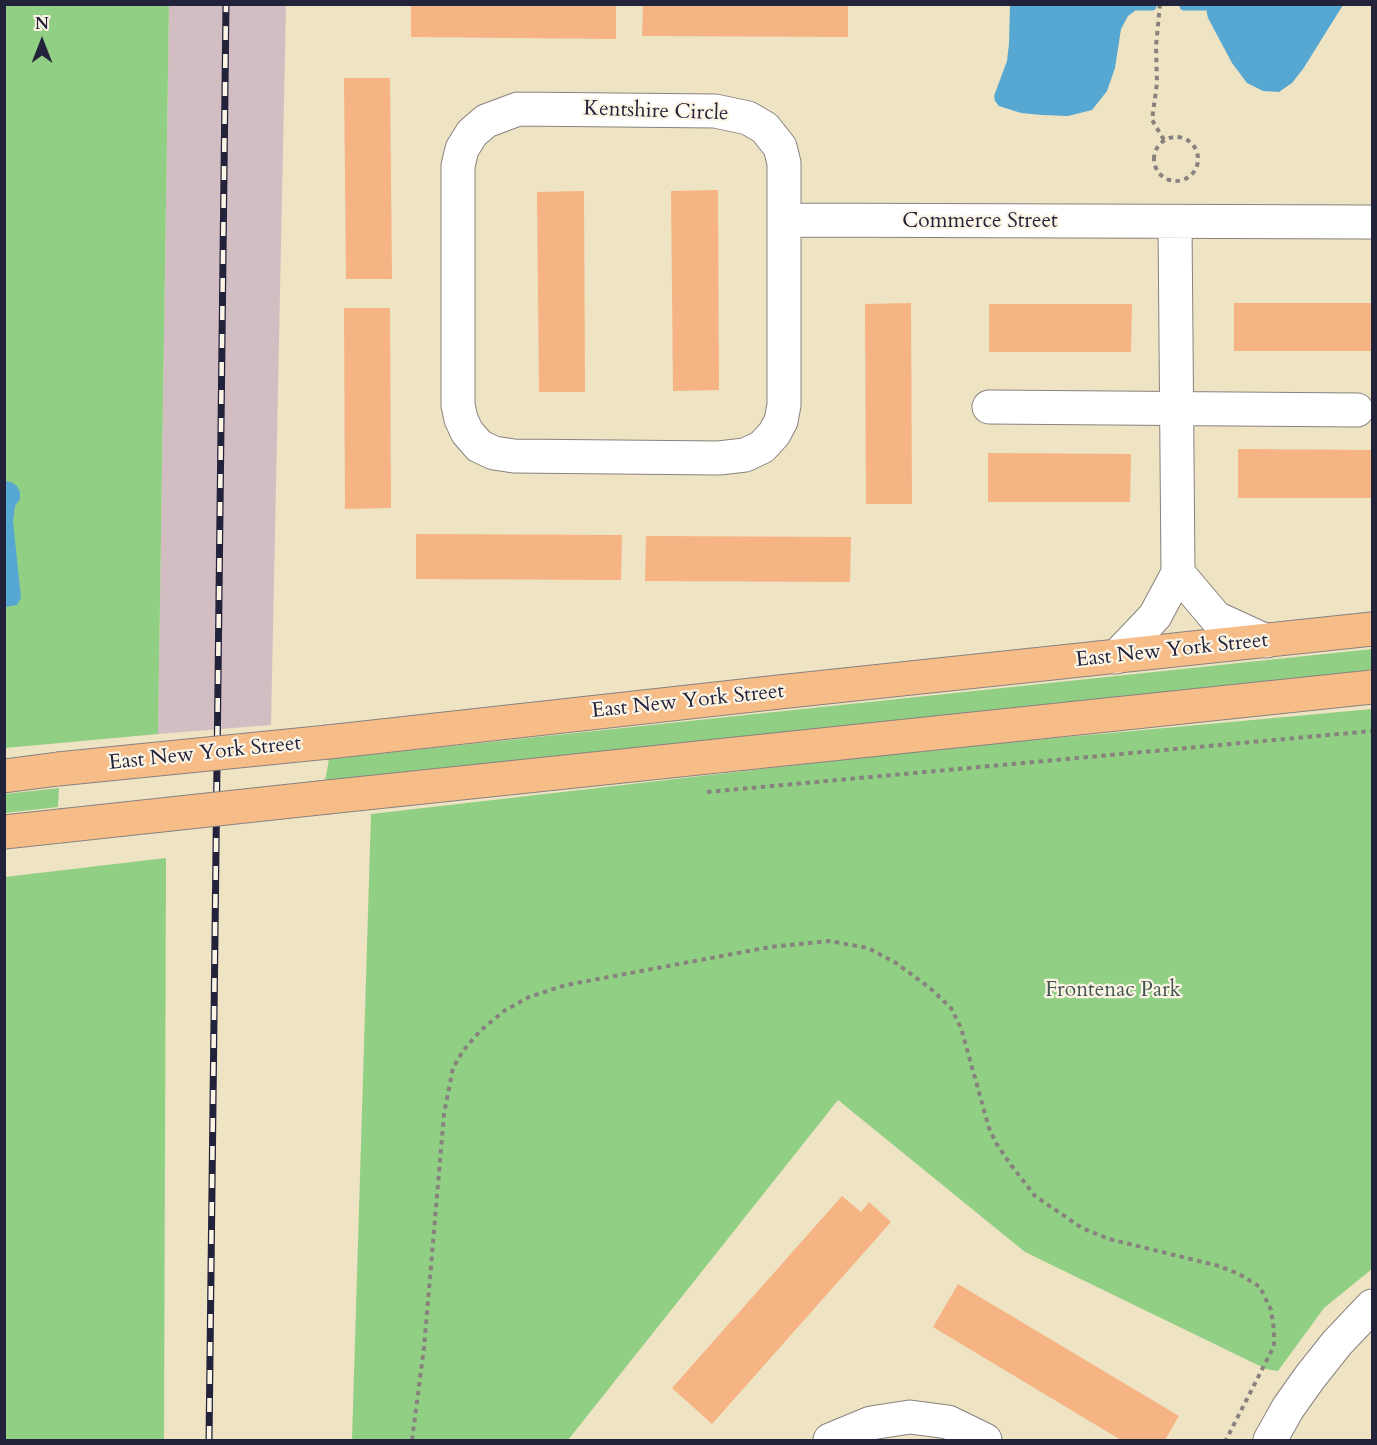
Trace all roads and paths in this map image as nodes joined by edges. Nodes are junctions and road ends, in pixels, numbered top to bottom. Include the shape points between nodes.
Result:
1 (1160, 4) edge
2 (1164, 140) junction
3 (784, 220) junction
4 (1175, 222) junction
5 (1372, 222) edge
6 (990, 407) dead end
7 (1177, 409) junction
8 (1357, 410) dead end
9 (1178, 573) junction
10 (1372, 630) edge
11 (1266, 641) junction
12 (1116, 657) junction
13 (1372, 687) edge
14 (1372, 731) edge
15 (4, 776) edge
16 (699, 793) dead end
17 (4, 832) edge
18 (1372, 1306) edge
19 (412, 1440) edge
20 (830, 1440) edge
21 (985, 1440) edge
22 (1226, 1440) edge
23 (1270, 1440) edge

1 - 2 path via 1152,120
2 - 2 path via 1154,156 1160,174 1179,181 1191,175 1198,163 1192,142 1178,136
3 - 3 street, Kentshire Circle via 784,163 780,147 765,128 744,116 715,111 518,109 486,120 462,149 458,166 458,405 467,432 486,450 513,456 719,458 745,455 762,447 781,421 784,405
3 - 4 street, Commerce Street
4 - 5 street, Commerce Street
4 - 7 street
6 - 7 street
7 - 8 street
7 - 9 street
9 - 11 street via 1216,618
9 - 12 street via 1155,616
10 - 11 main road, East New York Street
11 - 12 main road, East New York Street
12 - 15 main road, East New York Street, bridge
13 - 17 main road, bridge
14 - 16 path
18 - 23 street via 1310,1377
19 - 22 path via 444,1114 453,1068 469,1044 504,1011 566,984 829,941 868,948 896,963 951,1008 961,1028 989,1128 1035,1196 1082,1228 1109,1239 1219,1266 1260,1287 1271,1310 1274,1346
20 - 21 street via 871,1423 910,1417 948,1422

